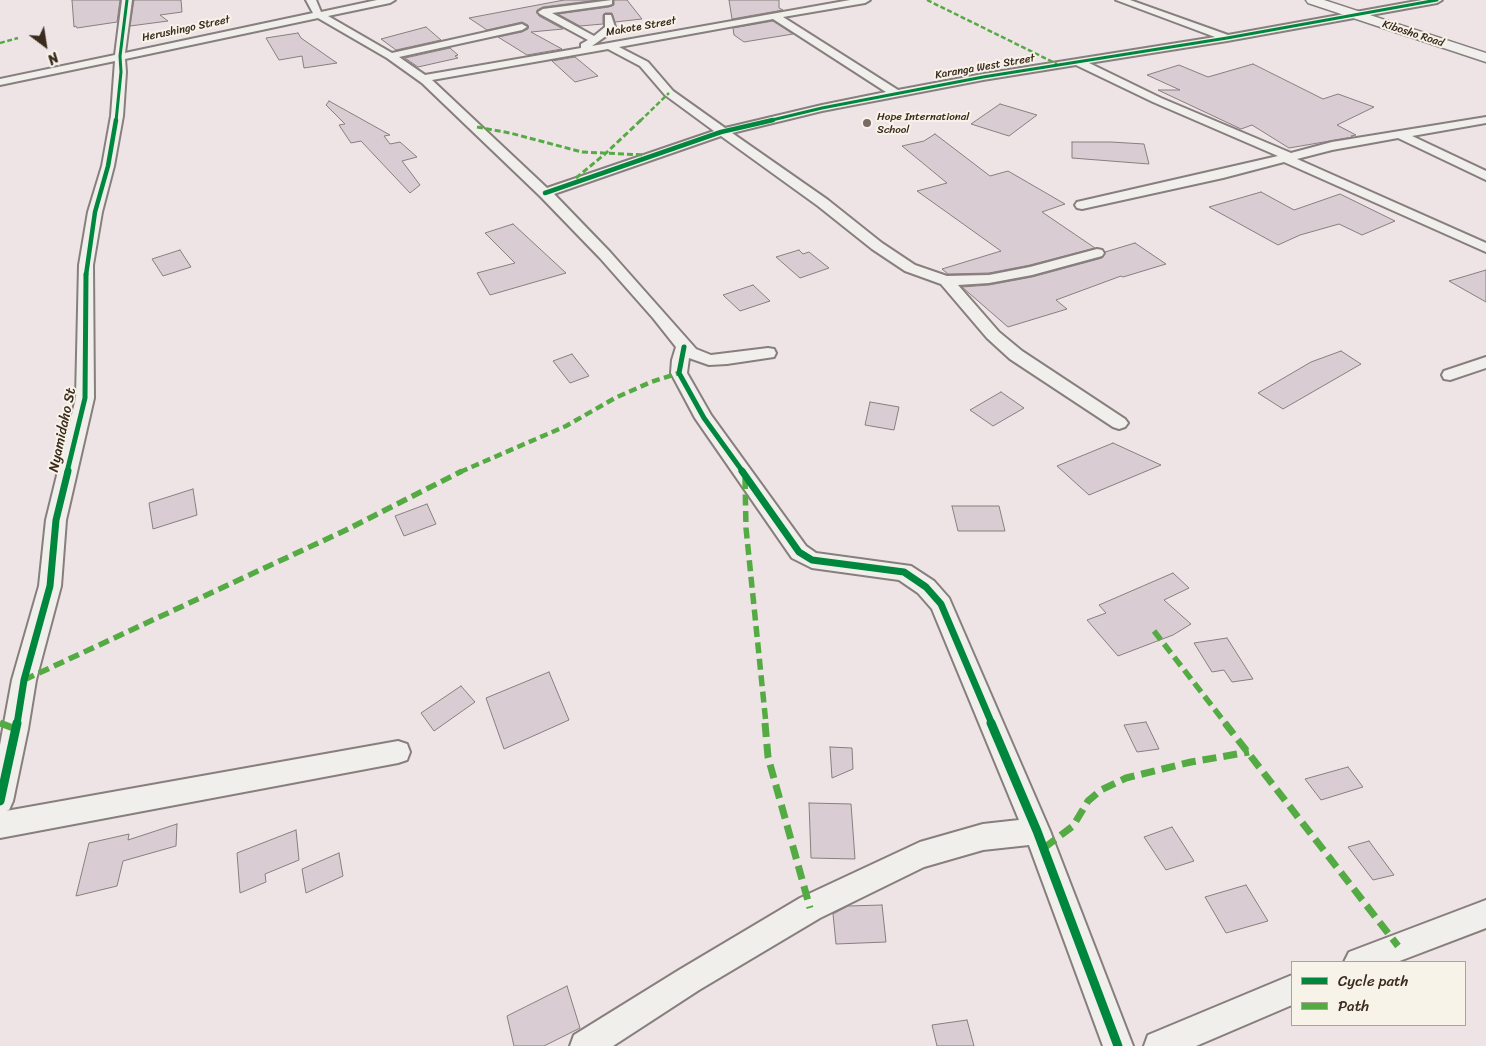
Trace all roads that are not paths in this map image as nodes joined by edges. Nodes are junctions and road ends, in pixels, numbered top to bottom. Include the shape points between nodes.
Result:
1 (127, 0) edge
2 (311, 0) edge
3 (390, 0) edge
4 (865, 0) edge
5 (1121, 0) edge
6 (1312, 0) edge
7 (1437, 0) edge
8 (609, 2) dead end
9 (318, 14) junction
10 (1354, 14) junction
11 (774, 16) junction
12 (608, 17) dead end
13 (522, 27) dead end
14 (1227, 38) junction
15 (594, 40) junction
16 (608, 45) junction
17 (575, 52) junction
18 (120, 56) junction
19 (391, 56) junction
20 (1486, 58) edge
21 (1078, 62) junction
22 (422, 80) junction
23 (0, 82) edge
24 (895, 93) junction
25 (1486, 120) edge
26 (721, 132) junction
27 (1402, 136) junction
28 (1287, 158) junction
29 (1486, 176) edge
30 (545, 193) junction
31 (1082, 205) dead end
32 (1486, 248) edge
33 (1097, 253) dead end
34 (946, 281) junction
35 (684, 347) junction
36 (768, 353) dead end
37 (1486, 362) edge
38 (1450, 375) dead end
39 (1119, 423) dead end
40 (398, 752) dead end
41 (0, 801) edge
42 (0, 825) edge
43 (1038, 830) junction
44 (1486, 914) edge
45 (1362, 961) edge
46 (1291, 990) edge
47 (585, 1046) edge
48 (1118, 1046) edge
49 (1159, 1046) edge

1 - 18 street, Nyamidaho St
2 - 9 street
3 - 9 street, Herushingo Street
4 - 11 street, Makote Street
5 - 14 street
6 - 10 street, Kibosho Road
7 - 10 street, Karanga West Street
8 - 15 street via 543,12
9 - 18 street, Herushingo Street
9 - 19 street
10 - 14 street, Karanga West Street
10 - 20 street, Kibosho Road
11 - 16 street, Makote Street
11 - 24 street
12 - 15 street via 608,31
13 - 19 street
14 - 21 street, Karanga West Street
15 - 17 street
16 - 17 street, Makote Street
16 - 26 street via 644,64 668,93
17 - 22 street, Makote Street
18 - 23 street, Herushingo Street
18 - 41 street, Nyamidaho St via 117,116 86,265 85,398 56,520 50,586 24,680
19 - 22 street
21 - 24 street, Karanga West Street
21 - 28 street
22 - 30 street via 477,127
24 - 26 street, Karanga West Street
25 - 27 street
26 - 30 street, Karanga West Street
26 - 34 street via 823,203 876,246 910,268
27 - 28 street via 1332,146
27 - 29 street
28 - 31 street
28 - 32 street
30 - 35 street via 659,315
33 - 34 street via 989,279
34 - 39 street via 1016,356
35 - 36 street via 690,353 709,360
35 - 43 street via 679,373 704,418 799,552 812,560 904,572 926,587 941,604
37 - 38 street
40 - 42 street
43 - 47 street via 983,837 920,855 810,908
43 - 48 street
44 - 45 street
46 - 49 street

